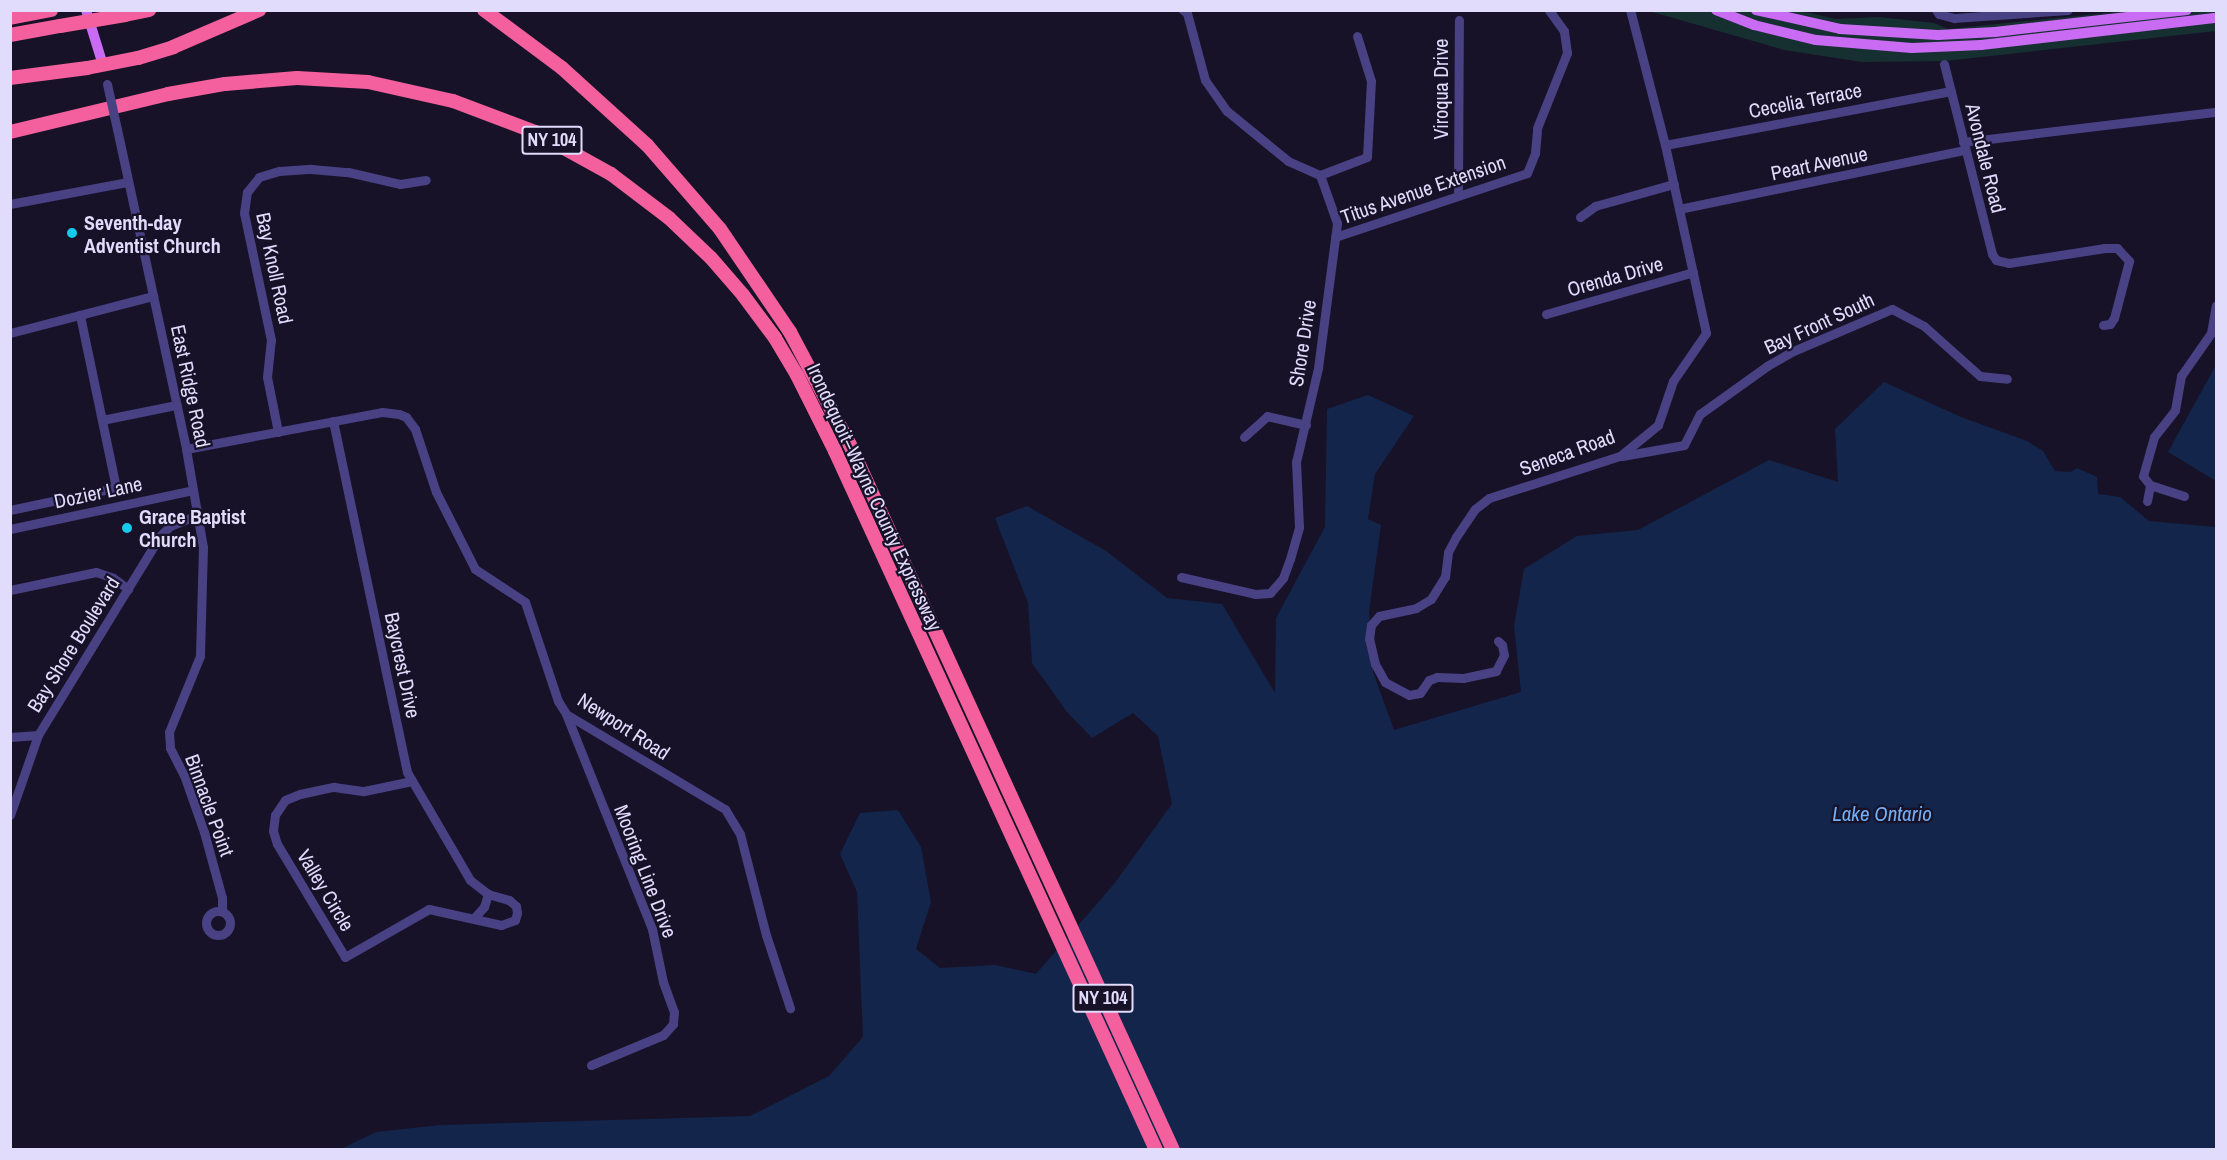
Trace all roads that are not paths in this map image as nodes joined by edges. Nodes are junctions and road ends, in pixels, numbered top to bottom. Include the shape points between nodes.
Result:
1 (51, 10) edge
2 (86, 10) edge
3 (96, 10) edge
4 (149, 10) edge
5 (259, 10) edge
6 (484, 10) edge
7 (1183, 10) edge
8 (1549, 10) edge
9 (1716, 10) edge
10 (1756, 10) edge
11 (2068, 10) edge
12 (2187, 10) edge
13 (1630, 11) edge
14 (1938, 12) edge
15 (10, 18) edge
16 (2217, 18) edge
17 (1458, 20) dead end
18 (10, 35) edge
19 (1356, 36) dead end
20 (1944, 64) dead end
21 (103, 65) junction
22 (10, 78) edge
23 (1951, 91) junction
24 (2217, 112) edge
25 (10, 130) edge
26 (1665, 145) junction
27 (1964, 146) junction
28 (1320, 175) junction
29 (426, 180) dead end
30 (128, 182) junction
31 (1674, 184) junction
32 (1458, 194) junction
33 (10, 204) edge
34 (1680, 209) junction
35 (1580, 217) dead end
36 (1335, 237) junction
37 (1693, 272) junction
38 (153, 296) junction
39 (2217, 305) edge
40 (1546, 314) dead end
41 (80, 315) junction
42 (2103, 325) dead end
43 (10, 333) edge
44 (2007, 379) dead end
45 (176, 405) junction
46 (102, 420) junction
47 (333, 421) junction
48 (1306, 425) junction
49 (278, 432) junction
50 (1244, 437) dead end
51 (186, 449) junction
52 (1620, 456) junction
53 (2150, 485) junction
54 (193, 490) junction
55 (2184, 495) dead end
56 (2147, 501) dead end
57 (10, 510) edge
58 (197, 515) junction
59 (10, 529) edge
60 (1181, 577) dead end
61 (128, 589) junction
62 (10, 590) edge
63 (1498, 641) dead end
64 (176, 713) joint
65 (566, 714) junction
66 (38, 735) junction
67 (10, 737) edge
68 (412, 781) junction
69 (10, 816) edge
70 (488, 894) junction
71 (222, 911) dead end
72 (474, 918) junction
73 (507, 926) joint
74 (790, 1008) dead end
75 (591, 1065) dead end
76 (1156, 1149) edge
77 (1173, 1149) edge

1 - 15 highway
2 - 21 main road, East Ridge Road
3 - 21 main road, East Ridge Road
4 - 18 highway, bridge
5 - 21 highway via 173,47
6 - 77 highway, Irondequoit–Wayne County Expressway / NY 104 via 562,68 627,126 685,187 767,295 804,356 843,432
7 - 28 street via 1205,80 1227,111 1288,161
8 - 32 street, Titus Avenue Extension via 1564,31 1567,53 1537,128 1535,153 1527,173
9 - 16 main road via 1754,25 1816,40 1912,48 1981,45
10 - 12 main road via 1840,29 1938,35
11 - 14 street via 1954,18
13 - 26 street, Seneca Road
17 - 32 street, Viroqua Drive
19 - 28 street via 1371,81 1367,157
20 - 23 street, Avondale Road
21 - 22 highway
21 - 30 street, East Ridge Road, bridge
23 - 26 street, Cecelia Terrace
23 - 27 street, Avondale Road
24 - 27 street, Peart Avenue
25 - 76 highway, Irondequoit–Wayne County Expressway / NY 104 via 210,86 282,78 339,79 390,86 494,115 554,141 646,199 689,236 727,275 797,375
26 - 31 street, Seneca Road
27 - 34 street, Peart Avenue
27 - 42 street, Avondale Road via 1996,260 2009,263 2117,248 2129,261 2114,318
28 - 36 street, Shore Drive via 1337,224
29 - 49 street, Bay Knoll Road via 400,184 348,172 279,171 259,177 247,192 244,213 271,340 267,377
30 - 33 street
30 - 38 street, East Ridge Road
31 - 34 street, Seneca Road
31 - 35 street via 1595,206
32 - 36 street, Titus Avenue Extension
34 - 37 street, Seneca Road
36 - 48 street, Shore Drive via 1318,368
37 - 40 street, Orenda Drive
37 - 52 street, Seneca Road via 1706,333 1673,381 1658,424
38 - 41 street
38 - 45 street, East Ridge Road
39 - 53 street via 2211,333 2181,376 2175,410 2154,437 2143,476
41 - 43 street
41 - 46 street
44 - 52 street, Bay Front South via 1980,376 1924,326 1892,309 1767,366 1700,414 1684,445
45 - 46 street
45 - 51 street, East Ridge Road
46 - 57 street via 114,488
47 - 49 street, Newport Road
47 - 65 street, Newport Road via 391,412 411,423 436,492 475,569 525,602 558,701
47 - 68 street, Baycrest Drive
48 - 50 street via 1267,416
48 - 60 street, Shore Drive via 1296,462 1299,527 1278,585 1270,593 1255,594
49 - 51 street, Newport Road
51 - 54 street, East Ridge Road
52 - 63 street, Seneca Road via 1489,498 1475,509 1456,537 1448,552 1445,578 1431,599 1416,608 1379,616 1371,626 1369,639 1375,664 1385,682 1409,695 1420,693 1429,680 1437,677 1463,678 1496,671 1504,655
53 - 55 street
53 - 56 street
54 - 58 street, East Ridge Road
54 - 59 street, Dozier Lane
58 - 61 street, Bay Shore Boulevard via 170,526 160,536
58 - 64 street, East Ridge Road via 203,560 200,656
61 - 62 street via 96,572
61 - 66 street, Bay Shore Boulevard
64 - 71 street, Binnacle Point via 169,732 170,748 204,832
65 - 74 street, Newport Road via 725,808 740,834
65 - 75 street, Mooring Line Drive via 652,929 674,1012 673,1024 663,1035
66 - 67 street
66 - 69 street, Bay Shore Boulevard
68 - 70 street, Baycrest Drive via 470,880
68 - 72 street, Valley Circle via 363,791 334,787 291,796 274,815 277,844 345,957 429,909
70 - 72 street via 484,907
70 - 73 street, Baycrest Drive via 516,906 515,920
72 - 73 street, Valley Circle

